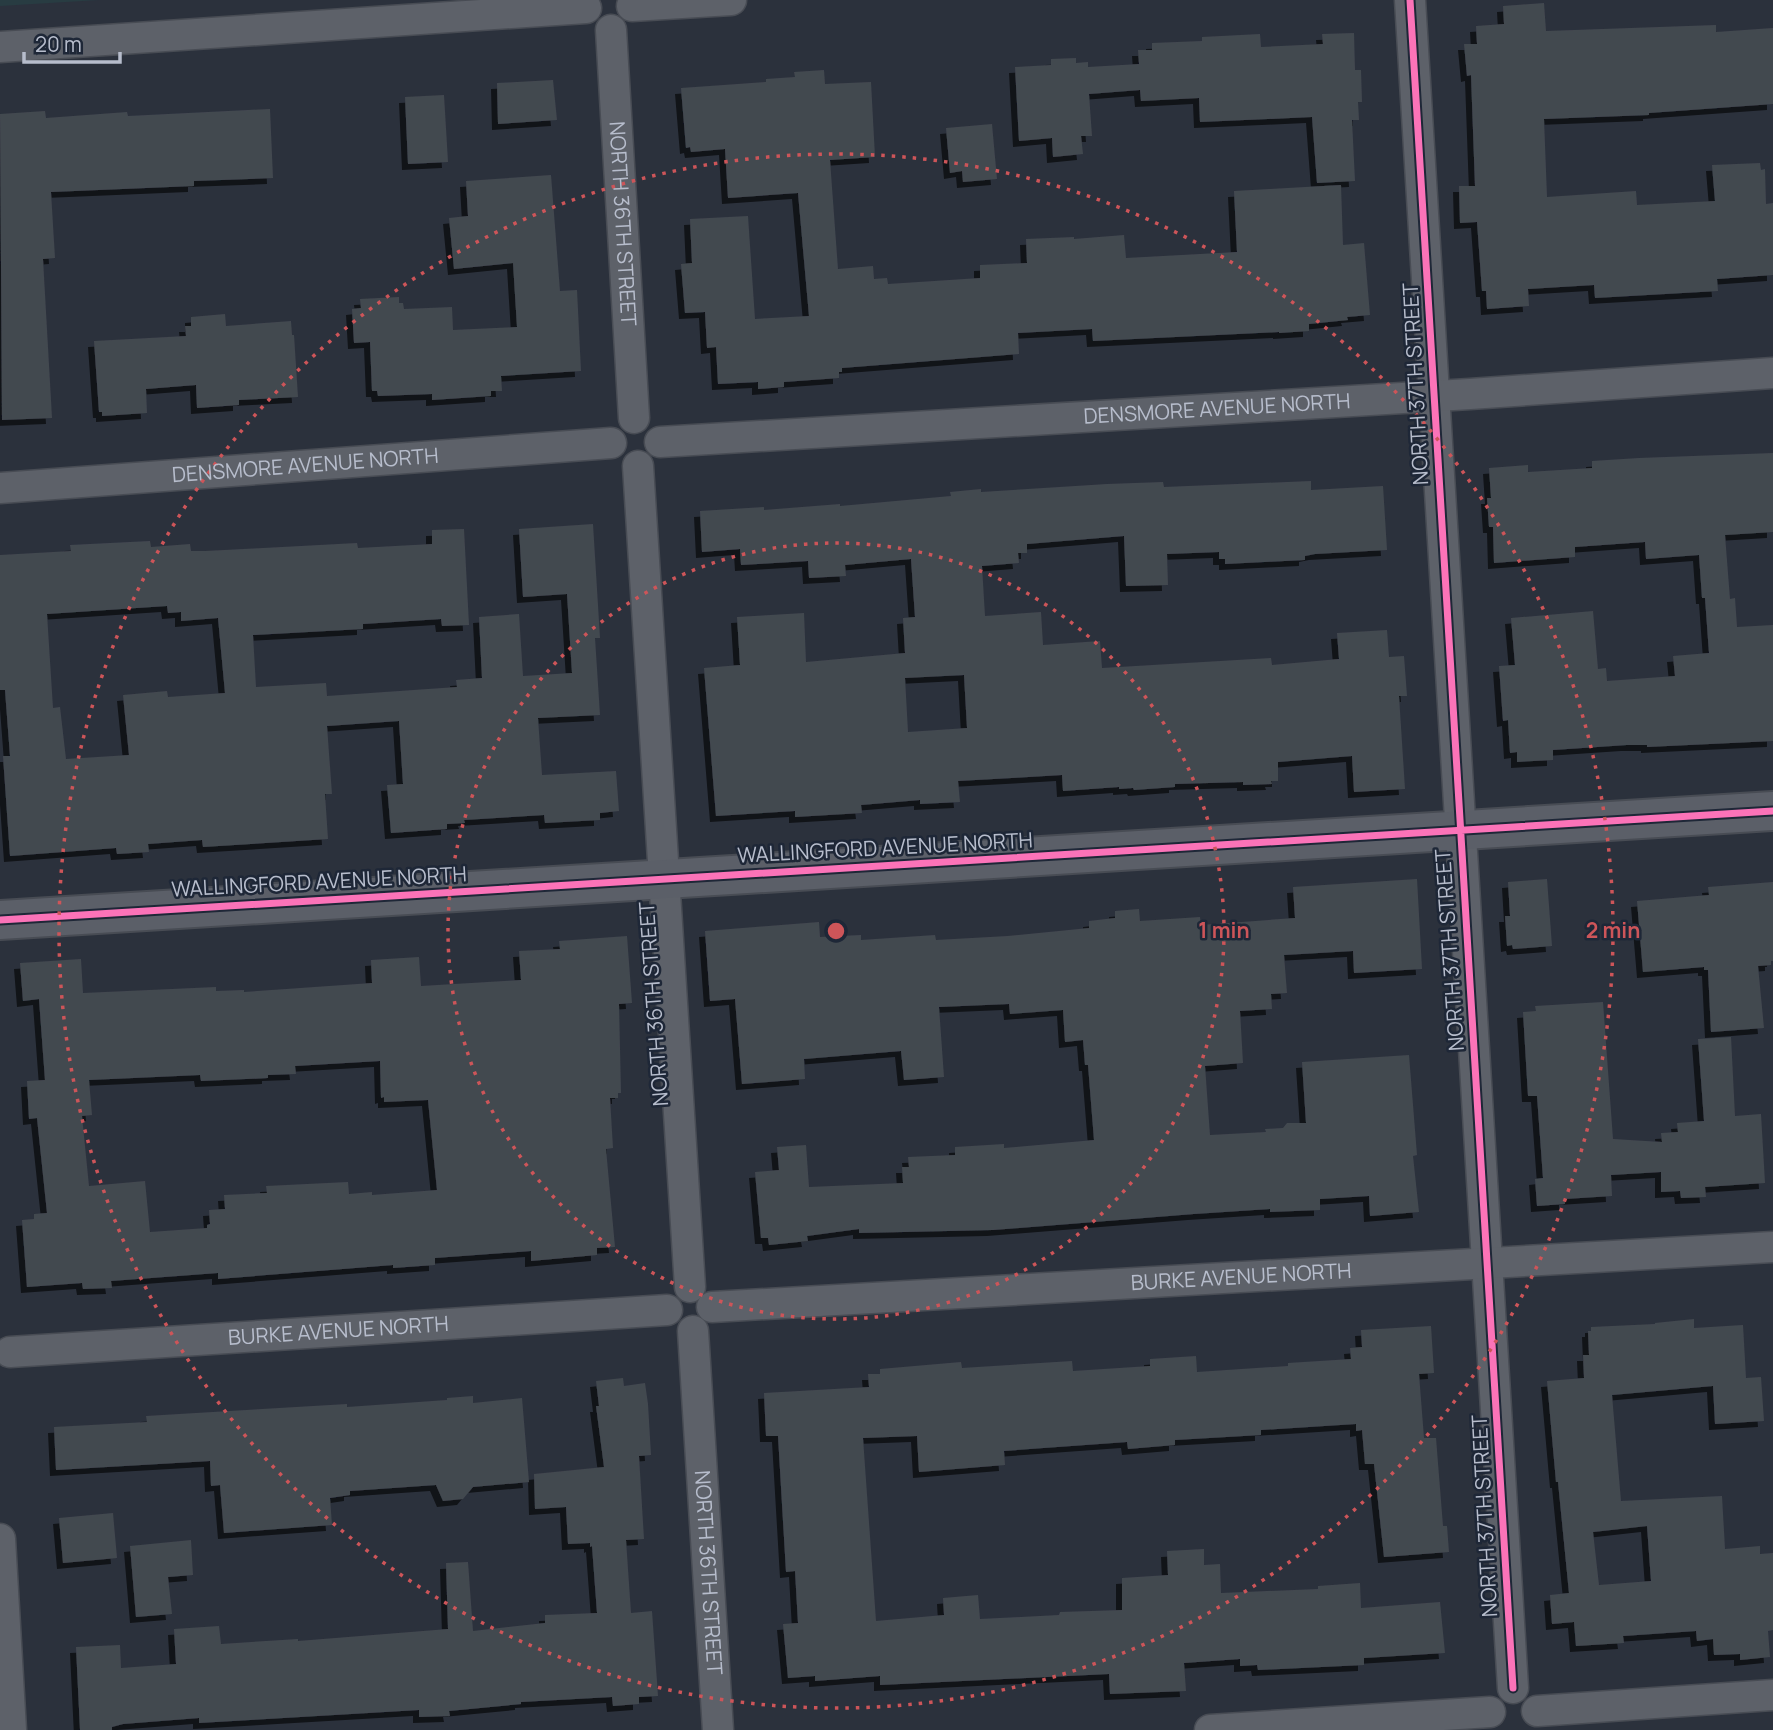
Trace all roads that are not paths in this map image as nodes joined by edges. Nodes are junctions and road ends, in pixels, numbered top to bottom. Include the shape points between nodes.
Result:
1 (731, 0) edge
2 (1410, 0) edge
3 (631, 3) edge
4 (587, 4) edge
5 (611, 30) junction
6 (0, 47) edge
7 (1773, 373) edge
8 (1434, 396) junction
9 (634, 418) junction
10 (660, 442) junction
11 (611, 443) junction
12 (638, 466) junction
13 (0, 488) edge
14 (1773, 811) edge
15 (1460, 830) junction
16 (664, 879) junction
17 (0, 920) edge
18 (1773, 1247) edge
19 (1488, 1264) junction
20 (690, 1287) junction
21 (712, 1307) junction
22 (667, 1310) junction
23 (693, 1331) junction
24 (3, 1353) edge
25 (0, 1539) edge
26 (1513, 1688) junction
27 (1773, 1695) edge
28 (1532, 1720) edge
29 (1494, 1721) edge
30 (11, 1730) edge
31 (718, 1730) edge
32 (1210, 1730) edge

1 - 3 street
2 - 8 street, NORTH 37TH STREET
3 - 5 street via 627,22
4 - 5 street via 594,25
4 - 6 street
5 - 9 street, NORTH 36TH STREET
7 - 8 street, DENSMORE AVENUE NORTH
8 - 10 street, DENSMORE AVENUE NORTH
8 - 15 street, NORTH 37TH STREET
9 - 10 street via 653,424
9 - 11 street via 617,425
10 - 12 street via 651,462
11 - 12 street via 619,461
11 - 13 street, DENSMORE AVENUE NORTH
12 - 16 street, NORTH 36TH STREET
14 - 15 street, WALLINGFORD AVENUE NORTH
15 - 16 street, WALLINGFORD AVENUE NORTH
15 - 19 street, NORTH 37TH STREET
16 - 17 street, WALLINGFORD AVENUE NORTH
16 - 20 street, NORTH 36TH STREET
18 - 19 street, BURKE AVENUE NORTH
19 - 21 street, BURKE AVENUE NORTH
19 - 26 street, NORTH 37TH STREET
20 - 21 street via 705,1294
20 - 22 street via 673,1294
21 - 23 street via 708,1322
22 - 23 street via 674,1326
22 - 24 street, BURKE AVENUE NORTH
23 - 31 street, NORTH 36TH STREET
25 - 30 street
26 - 28 street via 1534,1699
26 - 29 street via 1498,1694 1490,1707
27 - 28 street
29 - 32 street

